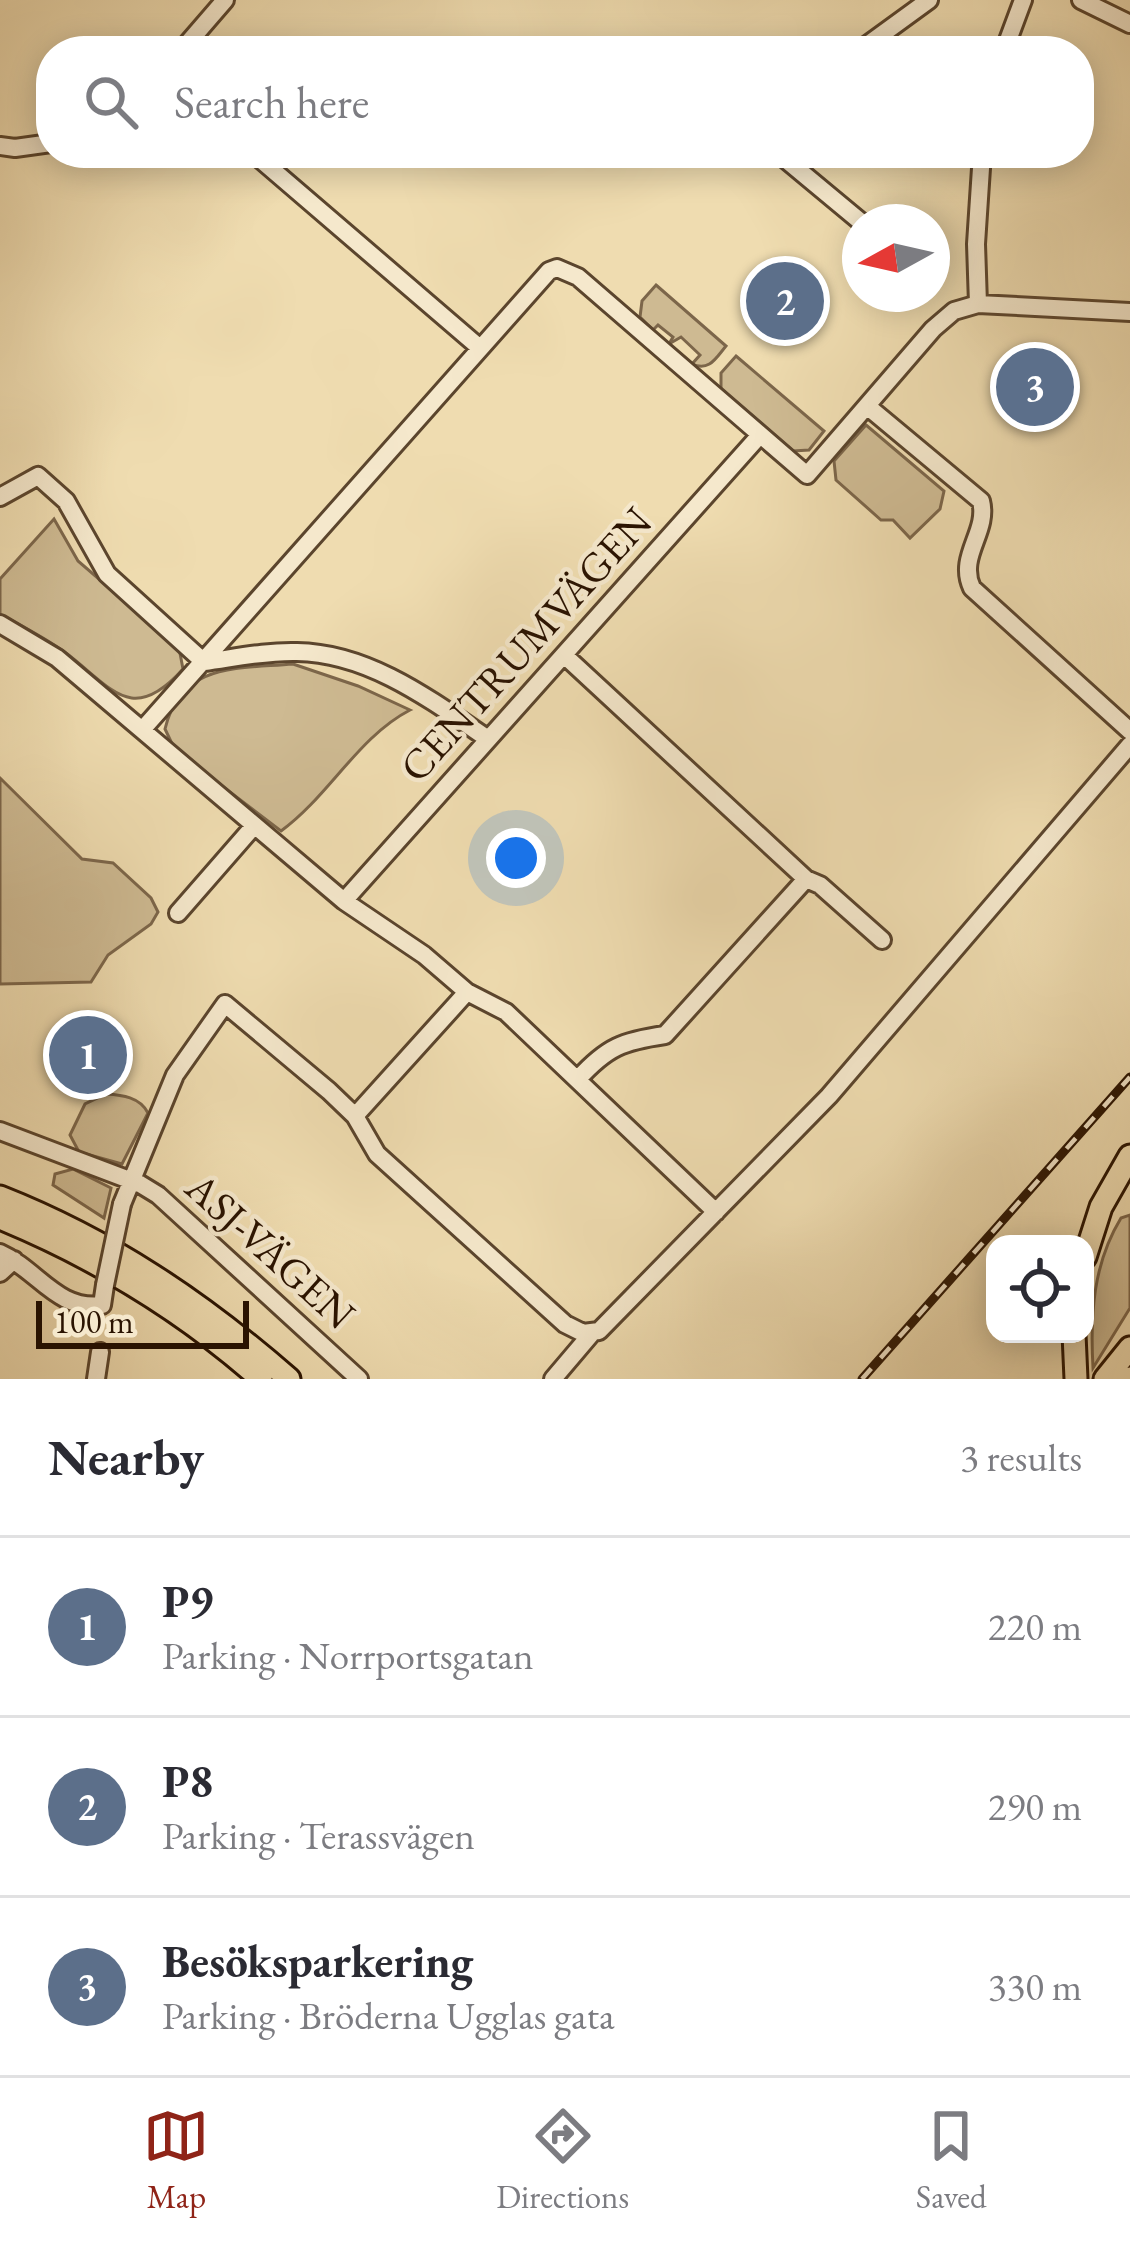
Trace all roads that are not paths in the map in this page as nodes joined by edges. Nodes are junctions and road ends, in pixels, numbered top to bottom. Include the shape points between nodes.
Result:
1 (225, 0) edge
2 (929, 0) edge
3 (1023, 0) edge
4 (1081, 0) edge
5 (1130, 24) edge
6 (194, 36) edge
7 (880, 36) edge
8 (1010, 36) edge
9 (36, 145) edge
10 (0, 146) edge
11 (270, 168) edge
12 (796, 168) edge
13 (981, 168) edge
14 (842, 207) edge
15 (978, 304) junction
16 (1130, 312) edge
17 (480, 348) junction
18 (867, 406) junction
19 (760, 435) junction
20 (0, 497) edge
21 (0, 624) edge
22 (564, 655) junction
23 (204, 662) junction
24 (142, 730) junction
25 (1130, 731) edge
26 (488, 739) junction
27 (1130, 745) edge
28 (254, 827) junction
29 (806, 879) junction
30 (344, 901) junction
31 (178, 914) dead end
32 (882, 940) dead end
33 (467, 992) junction
34 (578, 1079) junction
35 (355, 1116) junction
36 (0, 1131) edge
37 (1130, 1156) edge
38 (131, 1181) junction
39 (0, 1197) edge
40 (716, 1212) junction
41 (0, 1218) edge
42 (1092, 1235) edge
43 (7, 1256) edge
44 (0, 1273) edge
45 (592, 1333) junction
46 (1074, 1343) edge
47 (1130, 1348) edge
48 (100, 1352) dead end
49 (96, 1379) edge
50 (261, 1379) edge
51 (289, 1379) edge
52 (358, 1379) edge
53 (553, 1379) edge
54 (1076, 1379) edge
55 (1105, 1379) edge

1 - 6 street
2 - 7 street
3 - 8 street
4 - 5 street
9 - 10 street
11 - 17 street
12 - 14 street
13 - 15 street
15 - 16 street
15 - 18 street via 933,329
17 - 19 street via 542,276 568,270
17 - 23 street
18 - 19 street via 807,475
18 - 25 street via 981,501 966,566 972,588
19 - 22 street, CENTRUMVÄGEN
20 - 23 street via 38,476 66,501 107,574
21 - 24 street via 57,658
22 - 26 street, CENTRUMVÄGEN
22 - 29 street
23 - 24 street
23 - 26 street via 339,656 404,684
24 - 28 street
26 - 30 street, CENTRUMVÄGEN
27 - 40 street via 843,1079
28 - 30 street
28 - 31 street
29 - 32 street
29 - 34 street via 665,1036 623,1041
30 - 33 street
33 - 34 street via 506,1012
33 - 35 street
34 - 40 street
35 - 38 street via 225,1004 176,1075
35 - 45 street via 377,1154 440,1212 565,1324
36 - 38 street, ASJ-VÄGEN
37 - 42 main road
38 - 43 street, bridge via 102,1305 71,1304
38 - 52 street, ASJ-VÄGEN via 158,1196
39 - 51 main road via 173,1286
40 - 45 street
41 - 50 main road via 129,1280
43 - 44 street
45 - 53 street
46 - 54 main road
47 - 55 main road
48 - 49 street

